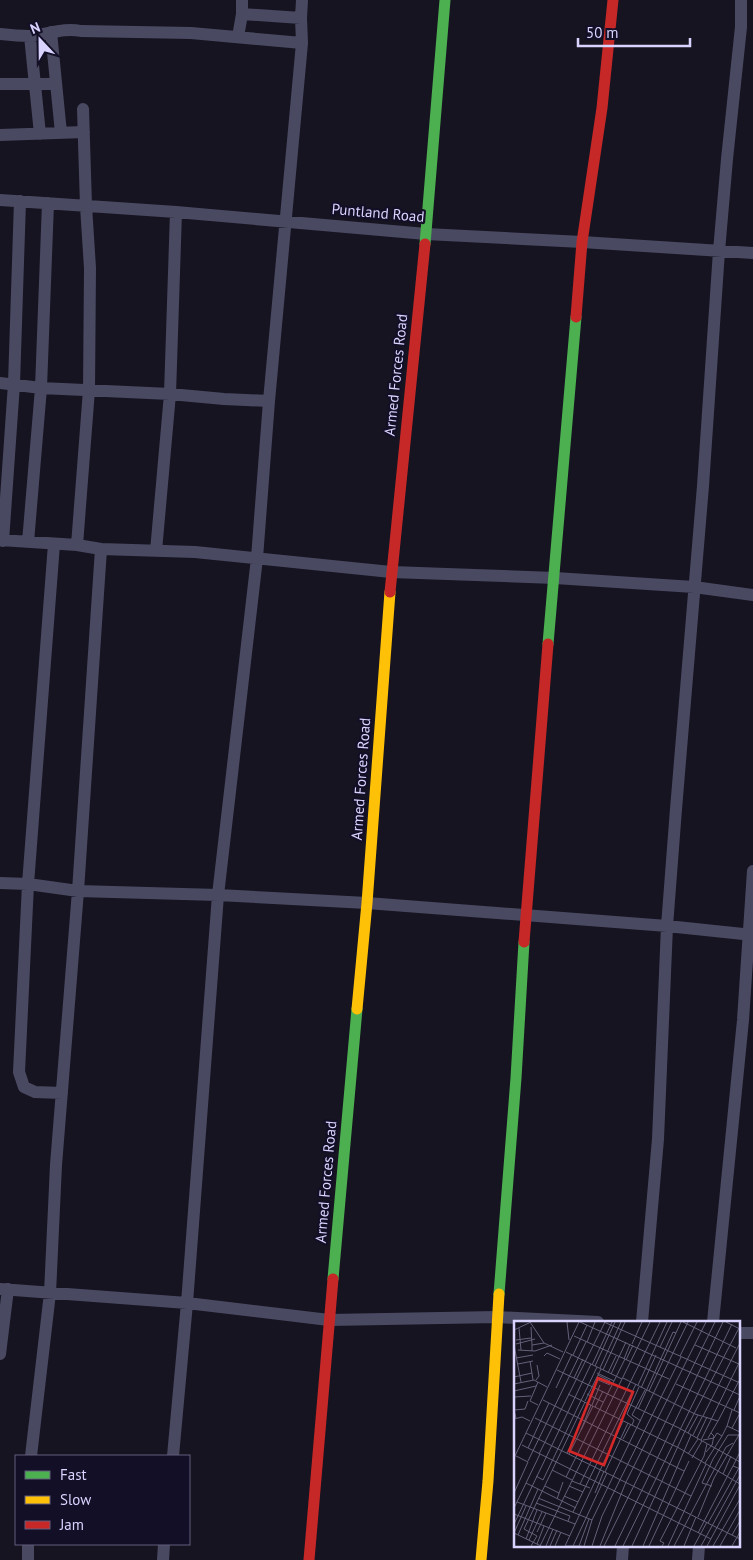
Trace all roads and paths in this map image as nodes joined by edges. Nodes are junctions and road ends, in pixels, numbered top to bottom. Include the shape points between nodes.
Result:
1 (242, 0) edge
2 (302, 0) edge
3 (445, 0) edge
4 (613, 0) edge
5 (741, 0) edge
6 (242, 14) junction
7 (301, 18) junction
8 (51, 32) junction
9 (0, 34) edge
10 (30, 36) junction
11 (238, 37) junction
12 (302, 43) junction
13 (0, 84) edge
14 (56, 84) junction
15 (34, 85) junction
16 (83, 109) dead end
17 (84, 132) junction
18 (61, 133) junction
19 (0, 134) edge
20 (40, 134) junction
21 (0, 200) edge
22 (20, 202) junction
23 (48, 203) junction
24 (86, 206) junction
25 (176, 212) junction
26 (286, 222) junction
27 (426, 234) junction
28 (582, 242) junction
29 (719, 251) junction
30 (753, 253) edge
31 (0, 383) edge
32 (14, 384) junction
33 (41, 388) junction
34 (89, 390) junction
35 (170, 394) junction
36 (270, 401) junction
37 (1, 540) edge
38 (28, 542) junction
39 (54, 544) junction
40 (77, 545) junction
41 (101, 549) junction
42 (156, 551) junction
43 (257, 558) junction
44 (391, 572) junction
45 (555, 578) junction
46 (694, 588) junction
47 (753, 595) edge
48 (753, 871) edge
49 (0, 882) edge
50 (28, 884) junction
51 (78, 891) junction
52 (218, 895) junction
53 (367, 904) junction
54 (525, 916) junction
55 (667, 926) junction
56 (751, 935) edge
57 (62, 1093) junction
58 (4, 1289) edge
59 (50, 1293) junction
60 (188, 1303) junction
61 (497, 1317) junction
62 (328, 1320) junction
63 (578, 1321) edge
64 (642, 1321) edge
65 (713, 1321) edge
66 (740, 1333) edge
67 (753, 1333) edge
68 (0, 1354) edge
69 (31, 1455) edge
70 (173, 1455) edge
71 (28, 1545) edge
72 (164, 1545) edge
73 (28, 1560) edge
74 (163, 1560) edge
75 (309, 1560) edge
76 (481, 1560) edge

1 - 6 street
2 - 7 street
3 - 27 street, Armed Forces Road
4 - 28 street via 602,108
5 - 29 street
6 - 7 street
6 - 11 street
7 - 12 street
8 - 10 street
8 - 11 street via 74,29
8 - 14 street
9 - 10 street
10 - 15 street
11 - 12 street
12 - 26 street
13 - 15 street
14 - 15 street
14 - 18 street
15 - 20 street
16 - 17 street
17 - 18 street
17 - 24 street
18 - 20 street
19 - 20 street
21 - 22 street, Puntland Road
22 - 23 street, Puntland Road
22 - 32 street
23 - 24 street, Puntland Road
23 - 33 street
24 - 25 street, Puntland Road
24 - 34 street via 90,268
25 - 26 street, Puntland Road
25 - 35 street
26 - 27 street, Puntland Road
26 - 36 street
27 - 28 street, Puntland Road
27 - 44 street, Armed Forces Road
28 - 29 street, Puntland Road
28 - 45 street
29 - 30 street, Puntland Road
29 - 46 street
31 - 32 street
32 - 33 street
32 - 37 street
33 - 34 street
33 - 38 street
34 - 35 street
34 - 40 street
35 - 36 street
35 - 42 street
36 - 43 street
37 - 38 street
38 - 39 street
39 - 40 street
39 - 50 street
40 - 41 street
41 - 42 street
41 - 51 street
42 - 43 street
43 - 44 street
43 - 52 street
44 - 45 street
44 - 53 street, Armed Forces Road
45 - 46 street
45 - 54 street
46 - 47 street
46 - 55 street
48 - 56 street
49 - 50 street
50 - 51 street
50 - 57 street via 19,1072 24,1087 35,1092
51 - 52 street
51 - 57 street
52 - 53 street
52 - 60 street
53 - 54 street
53 - 62 street, Armed Forces Road
54 - 55 street
54 - 61 street
55 - 56 street
55 - 64 street via 658,1139
56 - 65 street
57 - 59 street
58 - 59 street
58 - 68 street
59 - 60 street
59 - 69 street
60 - 62 street
60 - 70 street
61 - 62 street
61 - 63 street
61 - 76 street
62 - 75 street, Armed Forces Road
66 - 67 street
71 - 73 street
72 - 74 street

